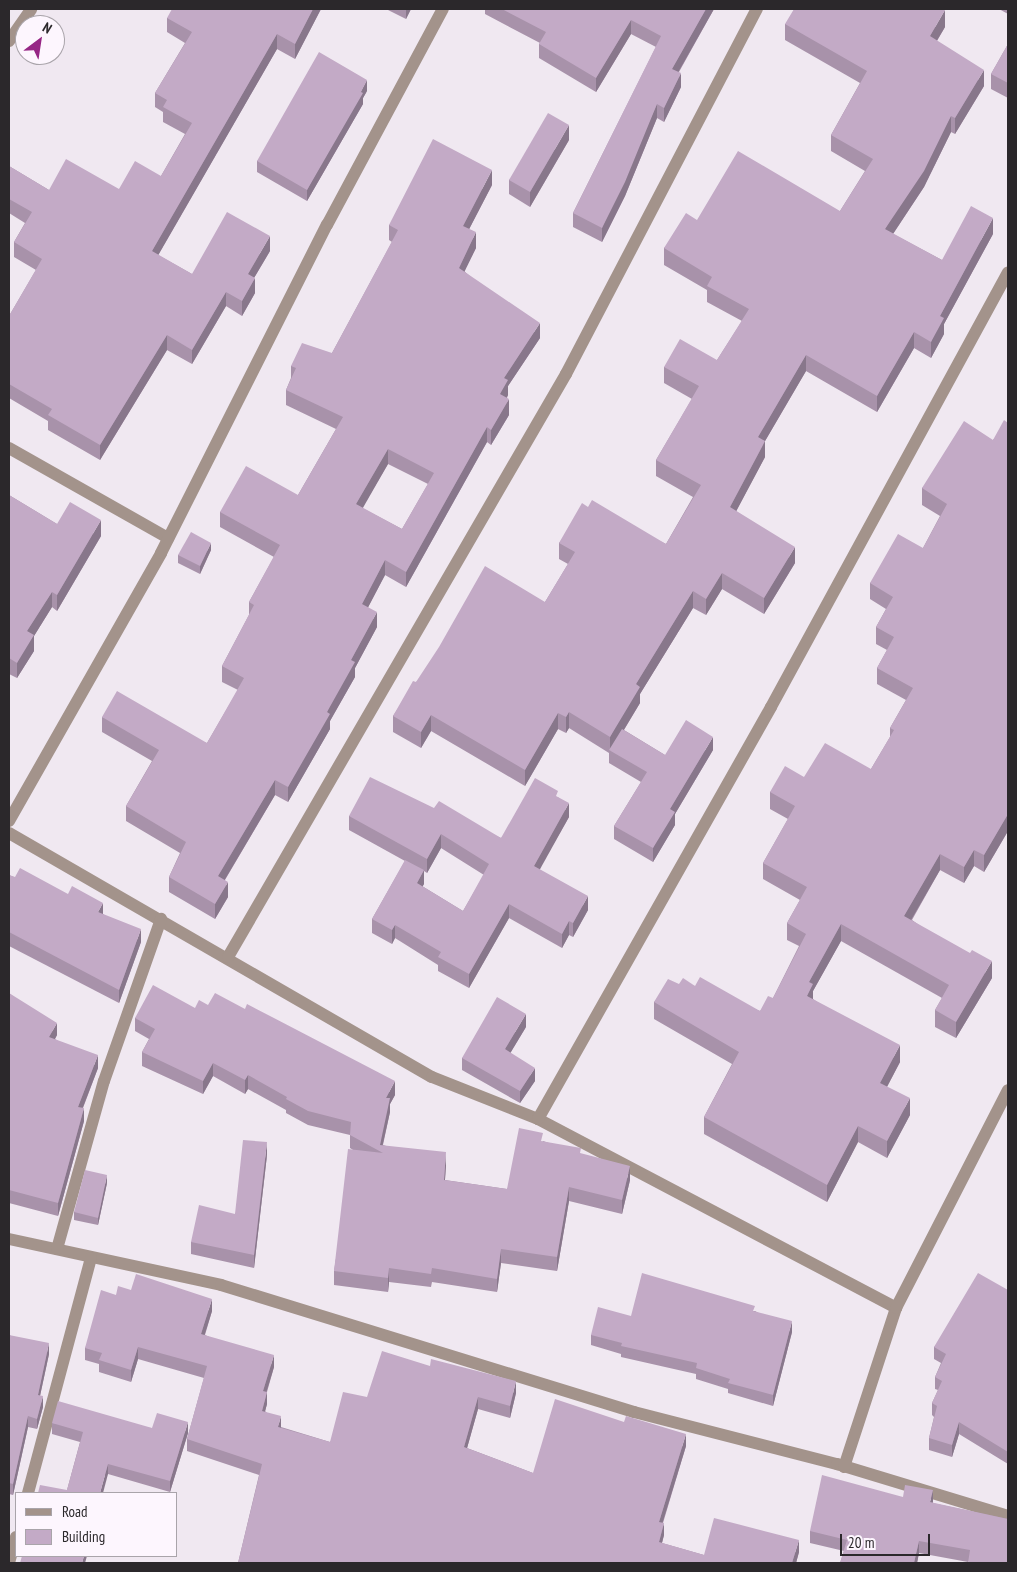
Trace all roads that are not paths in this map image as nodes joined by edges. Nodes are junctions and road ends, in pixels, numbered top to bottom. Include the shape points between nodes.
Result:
1 (31, 9) edge
2 (443, 9) edge
3 (757, 9) edge
4 (9, 41) edge
5 (1008, 272) edge
6 (9, 448) edge
7 (168, 538) junction
8 (9, 821) edge
9 (9, 833) edge
10 (161, 919) junction
11 (228, 957) junction
12 (1008, 1090) edge
13 (538, 1119) junction
14 (9, 1238) edge
15 (57, 1249) junction
16 (91, 1258) junction
17 (896, 1308) junction
18 (844, 1467) junction
19 (28, 1492) edge
20 (1008, 1516) edge
21 (15, 1541) edge
22 (9, 1563) edge

1 - 4 street
2 - 7 street via 327,225
3 - 11 street via 566,374
5 - 13 street via 766,715
6 - 7 street
7 - 8 street
9 - 10 street
10 - 11 street
10 - 15 street via 104,1081
11 - 13 street via 432,1077
12 - 17 street
13 - 17 street
14 - 15 street
15 - 16 street
16 - 18 street via 221,1285 634,1412
16 - 19 street
17 - 18 street
18 - 20 street
21 - 22 street

